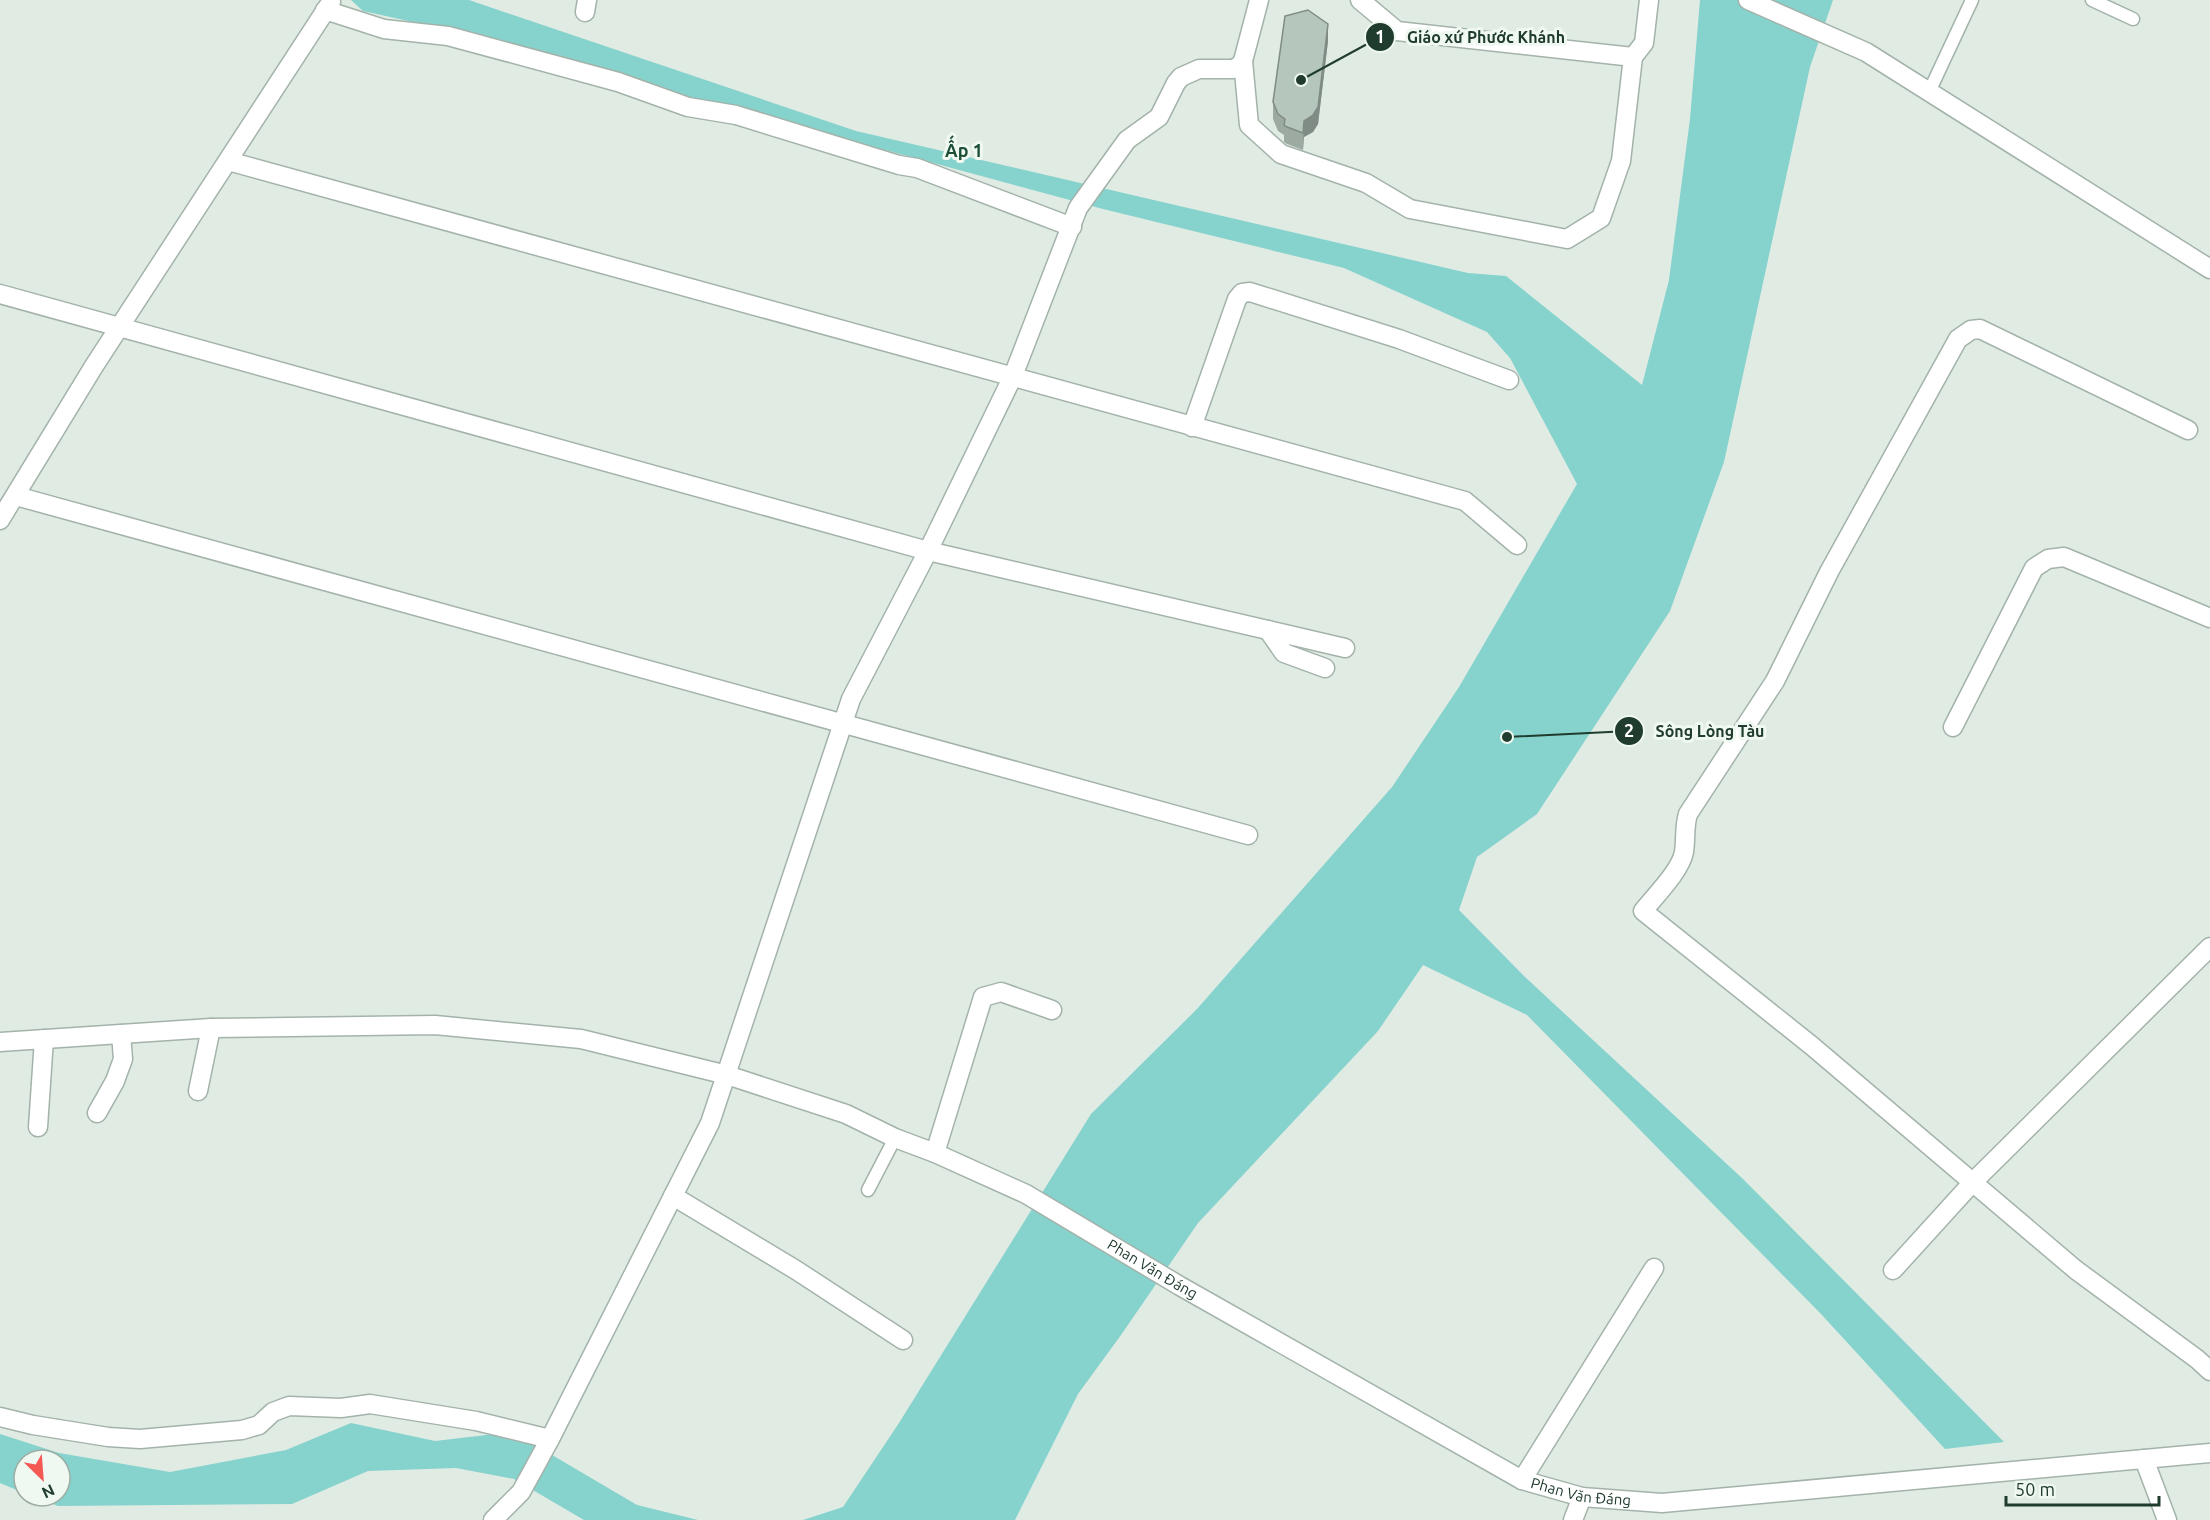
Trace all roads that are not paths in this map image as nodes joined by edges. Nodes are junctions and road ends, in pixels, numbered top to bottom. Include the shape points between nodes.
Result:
1 (1259, 0) edge
2 (1360, 0) edge
3 (1649, 0) edge
4 (1748, 0) edge
5 (1972, 0) edge
6 (2092, 0) edge
7 (328, 5) edge
8 (2133, 20) dead end
9 (1633, 57) junction
10 (1243, 61) junction
11 (1929, 92) junction
12 (228, 161) junction
13 (1072, 227) junction
14 (2210, 269) edge
15 (0, 294) edge
16 (119, 327) junction
17 (1013, 376) junction
18 (1509, 380) dead end
19 (1192, 427) junction
20 (2188, 430) dead end
21 (16, 496) junction
22 (0, 520) edge
23 (1517, 545) dead end
24 (928, 551) junction
25 (2210, 618) edge
26 (1268, 630) junction
27 (1345, 648) dead end
28 (1325, 668) dead end
29 (842, 724) junction
30 (1953, 727) dead end
31 (1248, 835) dead end
32 (2210, 947) edge
33 (1052, 1010) dead end
34 (121, 1034) junction
35 (210, 1036) junction
36 (44, 1039) junction
37 (0, 1042) edge
38 (199, 1083) dead end
39 (724, 1083) junction
40 (97, 1113) dead end
41 (38, 1127) dead end
42 (895, 1138) junction
43 (935, 1153) junction
44 (1973, 1182) junction
45 (868, 1190) dead end
46 (673, 1196) junction
47 (1654, 1268) dead end
48 (1893, 1270) dead end
49 (903, 1340) dead end
50 (2210, 1371) edge
51 (0, 1417) edge
52 (548, 1443) junction
53 (2210, 1453) edge
54 (2147, 1467) junction
55 (1522, 1480) junction
56 (1582, 1497) junction
57 (1663, 1511) edge
58 (493, 1520) edge
59 (1573, 1520) edge
60 (2168, 1520) edge

1 - 10 street
2 - 9 street via 1397,31
3 - 9 street via 1644,43
4 - 11 street via 1866,52
5 - 11 lane
6 - 8 lane
7 - 12 street
7 - 13 street via 384,29 448,36 618,82 688,107 736,115 908,166
9 - 10 street via 1621,161 1601,218 1567,239 1410,209 1366,183 1281,154 1249,125
10 - 13 street via 1233,69 1199,69 1181,77 1159,117 1133,134 1078,208
11 - 14 street
12 - 16 street
12 - 17 street
13 - 17 street
15 - 16 street
16 - 21 street
16 - 24 street
17 - 19 street
17 - 24 street
18 - 19 street via 1399,339 1250,292 1242,293
19 - 23 street via 1465,501
20 - 44 street via 1980,329 1958,339 1829,572 1775,681 1688,814 1684,854 1678,867 1643,911
21 - 22 street
21 - 29 street
24 - 26 street
24 - 29 street via 864,670
25 - 30 street via 2064,557 2048,559 2034,568
26 - 27 street
26 - 28 street via 1284,653
29 - 31 street
29 - 39 street
32 - 44 street
33 - 43 street via 1001,992 983,997
34 - 35 street, Phan Văn Đáng
34 - 36 street, Phan Văn Đáng
34 - 40 street via 123,1059
35 - 38 street
35 - 39 street, Phan Văn Đáng via 435,1025 581,1039
36 - 37 street, Phan Văn Đáng
36 - 41 street
39 - 42 street, Phan Văn Đáng via 846,1114
39 - 46 street via 710,1124
42 - 43 street, Phan Văn Đáng
42 - 45 lane
43 - 55 street, Phan Văn Đáng via 1026,1194
44 - 48 street
44 - 50 street via 2076,1270
46 - 49 street
46 - 52 street
47 - 55 street
51 - 52 street via 140,1439 242,1430 259,1425 273,1412 289,1406 341,1408 370,1404 476,1421
52 - 58 street via 521,1492
53 - 54 street, Phan Văn Đáng
54 - 57 street, Phan Văn Đáng
54 - 60 street
55 - 56 street, Phan Văn Đáng
56 - 57 street, Phan Văn Đáng
56 - 59 street

